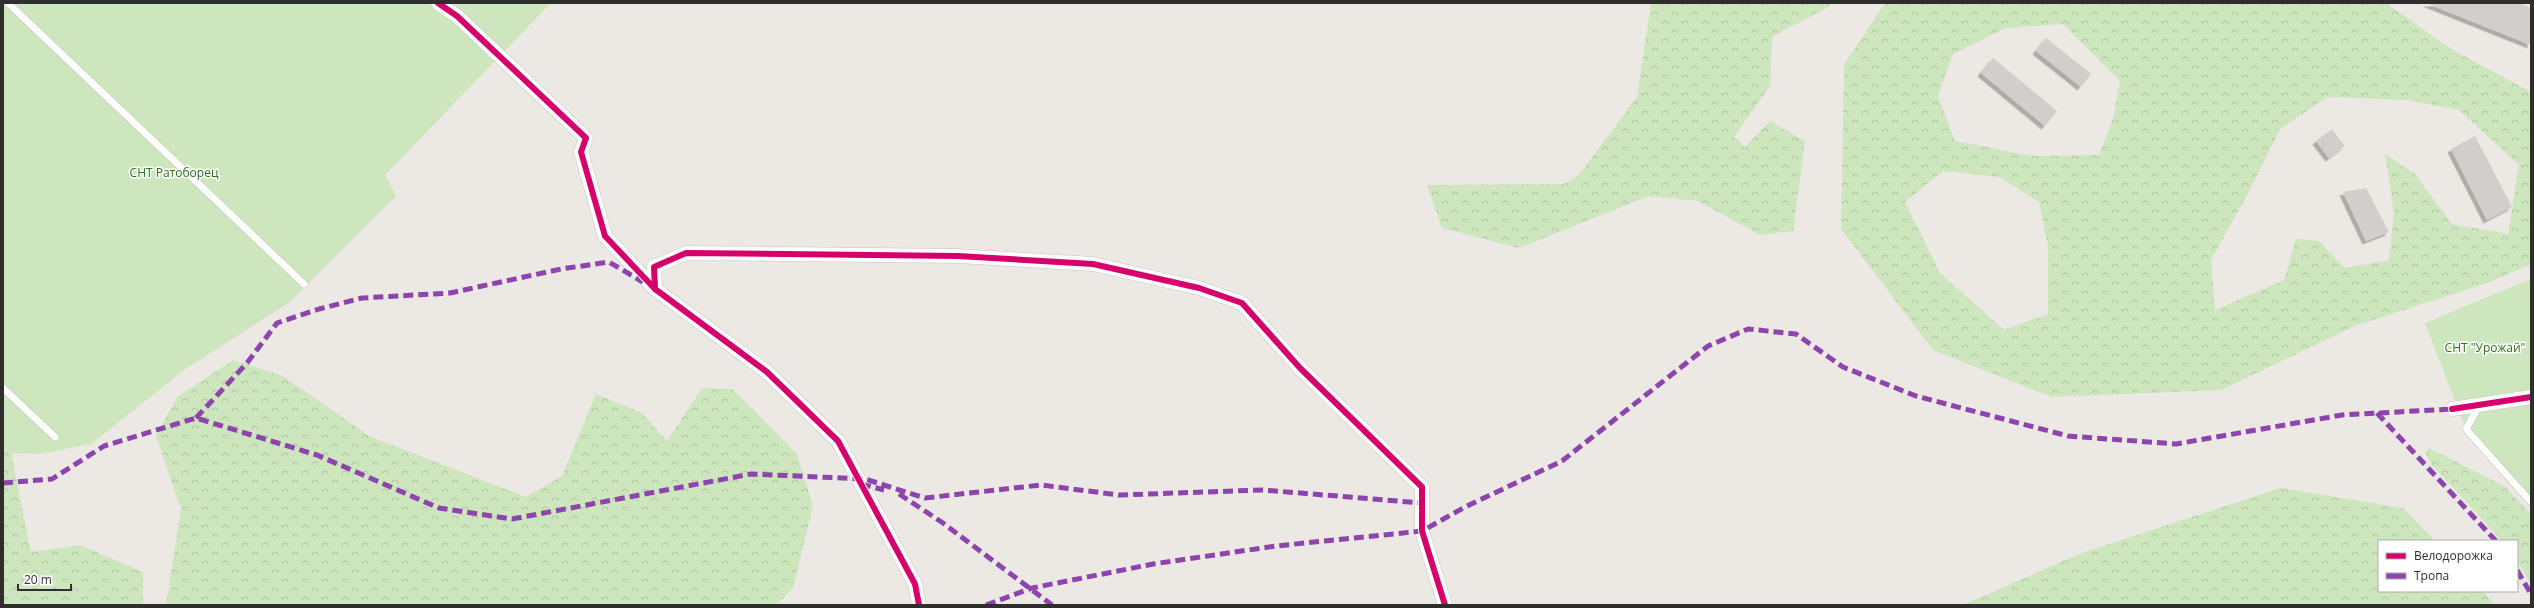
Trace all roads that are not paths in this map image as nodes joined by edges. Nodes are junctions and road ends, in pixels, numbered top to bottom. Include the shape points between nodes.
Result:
1 (8, 3) edge
2 (438, 3) edge
3 (304, 284) dead end
4 (655, 290) junction
5 (3, 388) edge
6 (2531, 397) edge
7 (2479, 406) junction
8 (2452, 409) dead end
9 (55, 437) dead end
10 (2531, 502) edge
11 (919, 605) edge
12 (1445, 605) edge

1 - 3 lane
2 - 4 street via 457,16 586,138 581,152 605,236
4 - 11 street via 767,372 838,441 915,584
4 - 12 street via 654,267 686,253 958,256 1093,264 1199,288 1242,303 1300,368 1422,487 1422,531
5 - 9 lane
6 - 7 street
7 - 8 street
7 - 10 lane via 2466,429

